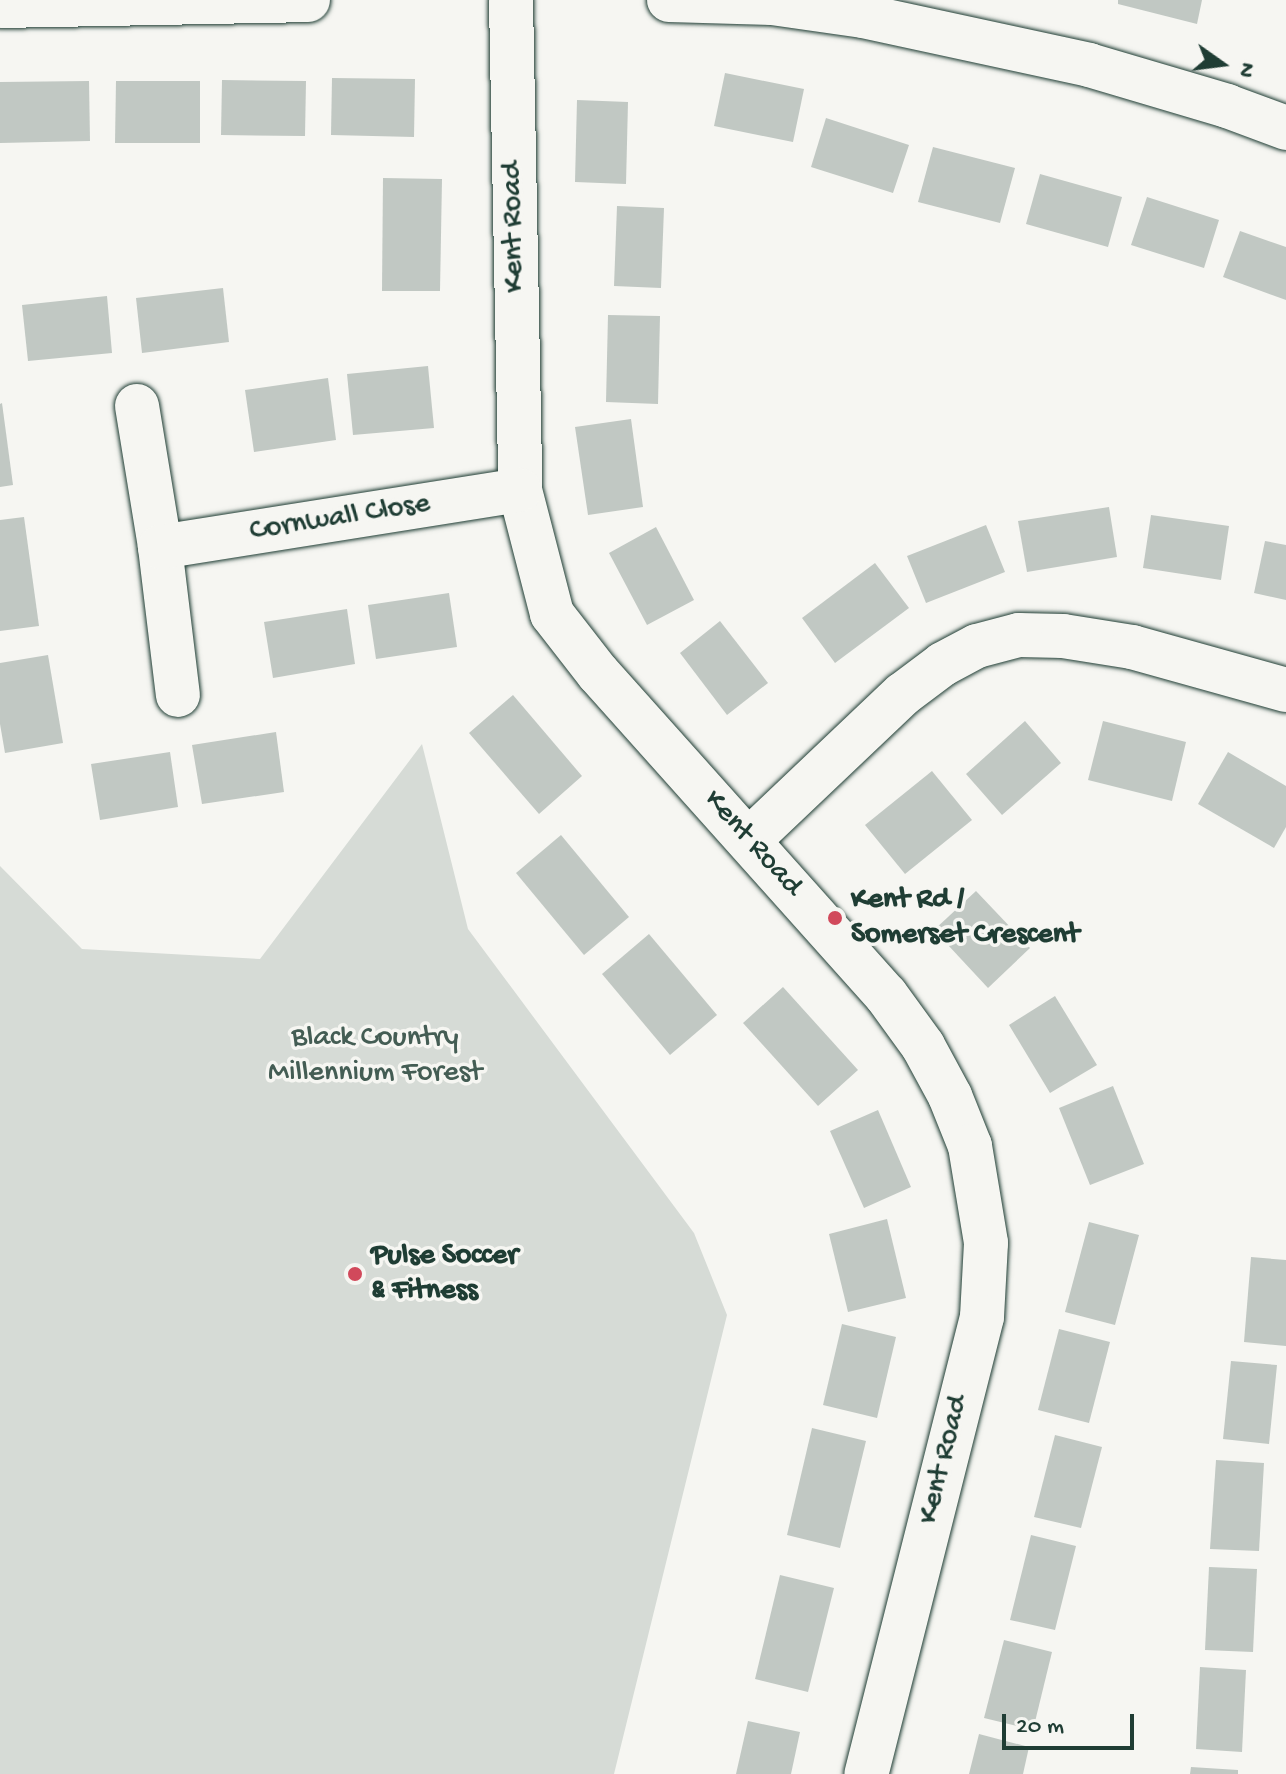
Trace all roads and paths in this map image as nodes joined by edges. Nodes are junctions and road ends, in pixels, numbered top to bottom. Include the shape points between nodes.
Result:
1 (308, 0) edge
2 (511, 0) edge
3 (669, 0) edge
4 (21, 4) edge
5 (1286, 128) edge
6 (137, 406) dead end
7 (520, 490) junction
8 (160, 547) junction
9 (1286, 690) edge
10 (178, 695) dead end
11 (749, 840) junction
12 (866, 1774) edge

1 - 4 street
2 - 7 street, Kent Road
3 - 5 street via 772,3 863,16 1089,65
6 - 8 street
7 - 8 street, Cornwall Close
7 - 11 street, Kent Road via 552,614 598,673
8 - 10 street
9 - 11 street via 1132,647 1063,636 1019,635 977,646 903,694
11 - 12 street, Kent Road via 886,995 923,1046 970,1146 986,1243 982,1317

